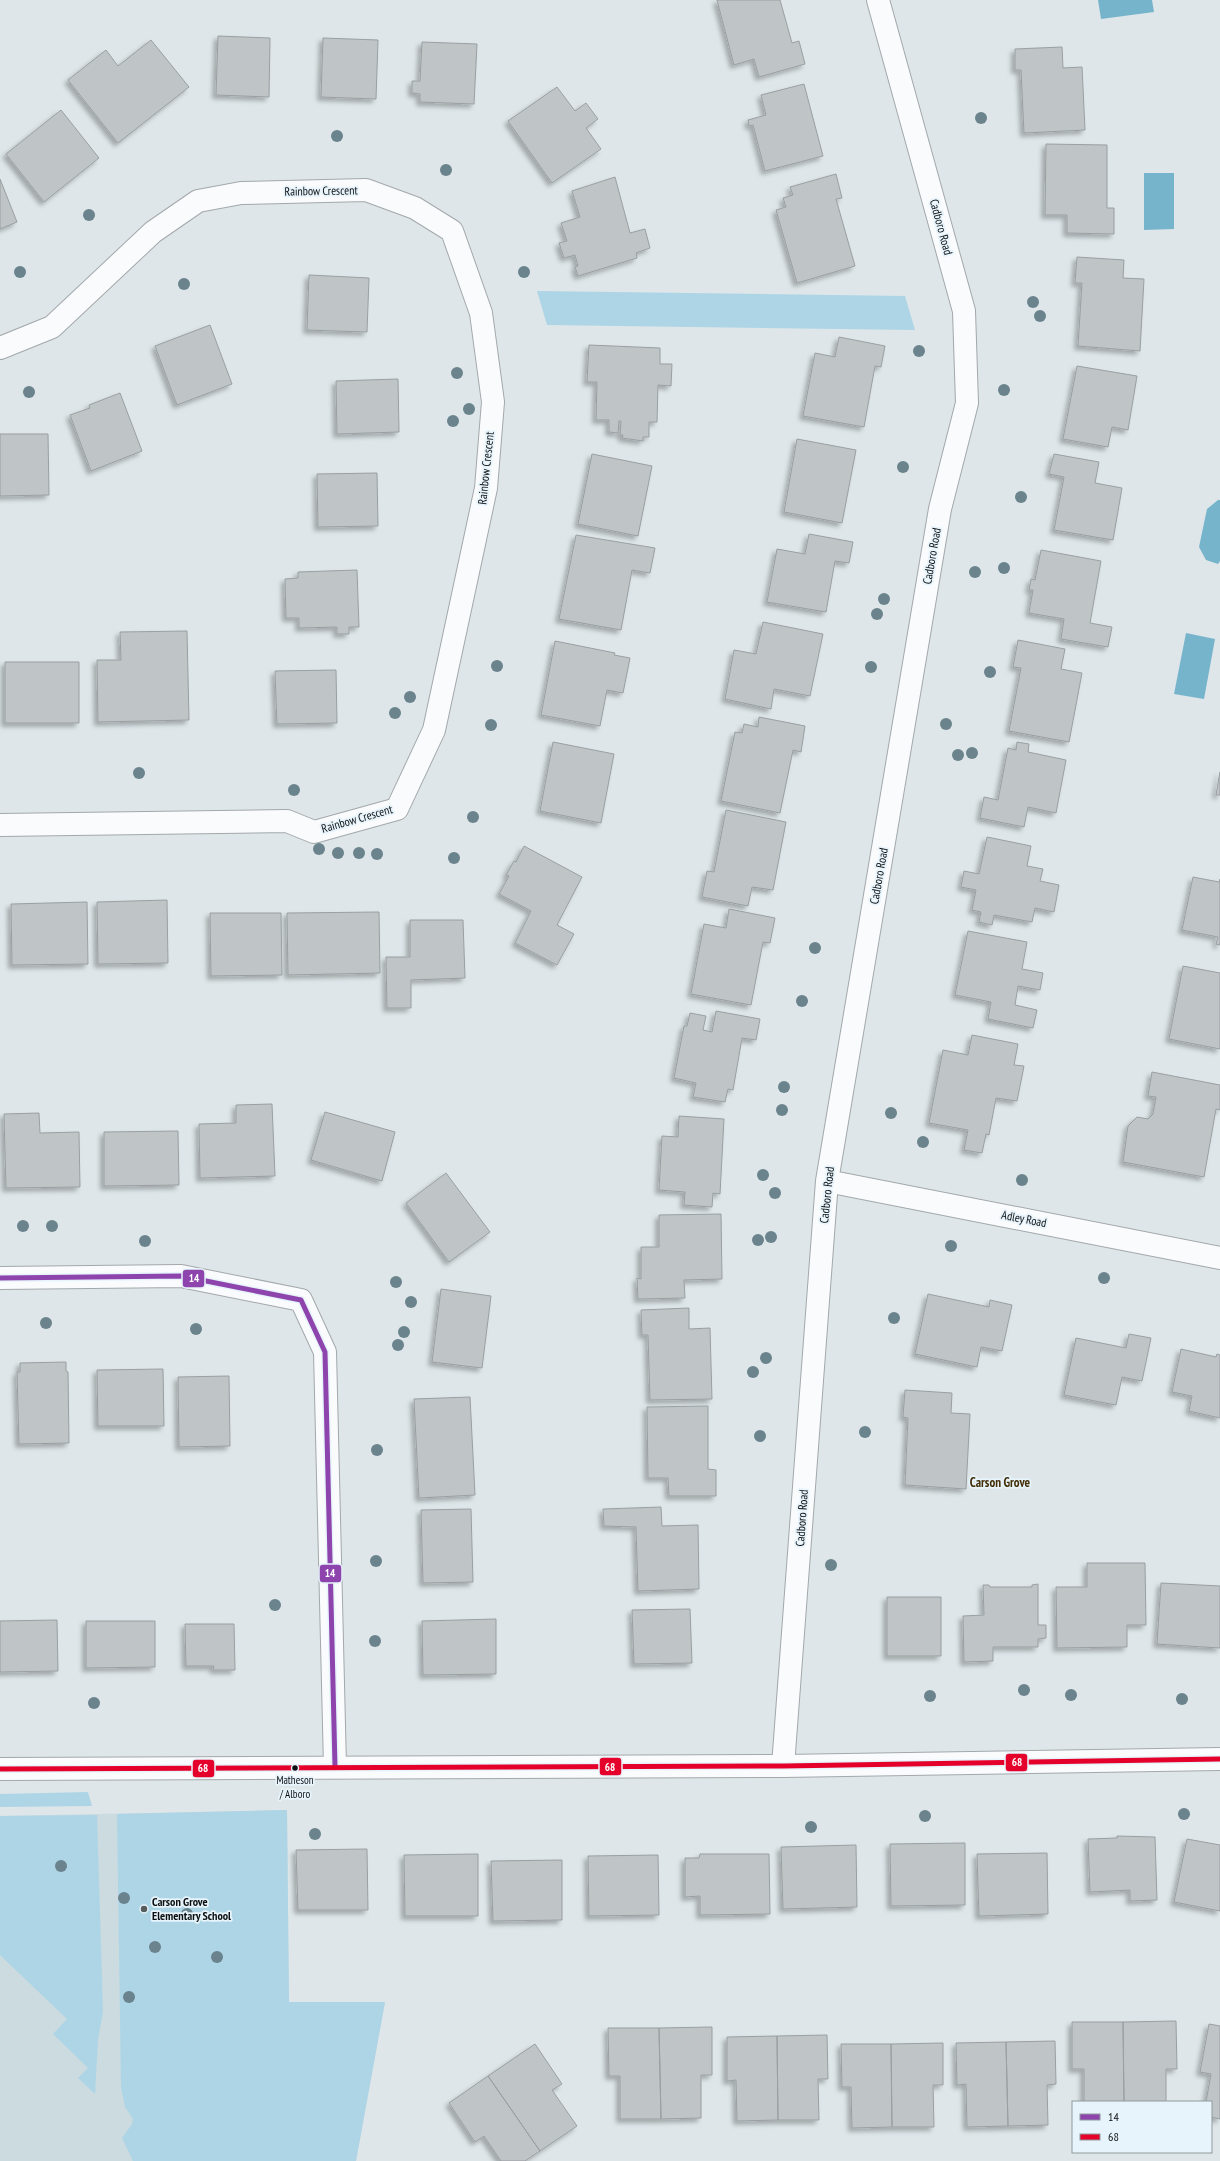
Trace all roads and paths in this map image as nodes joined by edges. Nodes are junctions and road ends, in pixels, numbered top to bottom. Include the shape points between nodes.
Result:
1 (878, 0) edge
2 (0, 348) edge
3 (0, 825) edge
4 (827, 1181) junction
5 (1220, 1258) edge
6 (0, 1278) edge
7 (1220, 1759) edge
8 (783, 1766) junction
9 (335, 1767) junction
10 (0, 1769) edge

1 - 4 street, Cadboro Road via 964,311 967,403 940,509
2 - 3 street, Rainbow Crescent via 52,327 153,232 198,201 241,192 366,190 415,208 452,231 481,313 493,402 486,488 434,730 397,809 314,832 287,821
4 - 5 street, Adley Road
4 - 8 street, Cadboro Road
6 - 9 street via 181,1276 301,1300 325,1352
7 - 8 street
8 - 9 street
9 - 10 street

